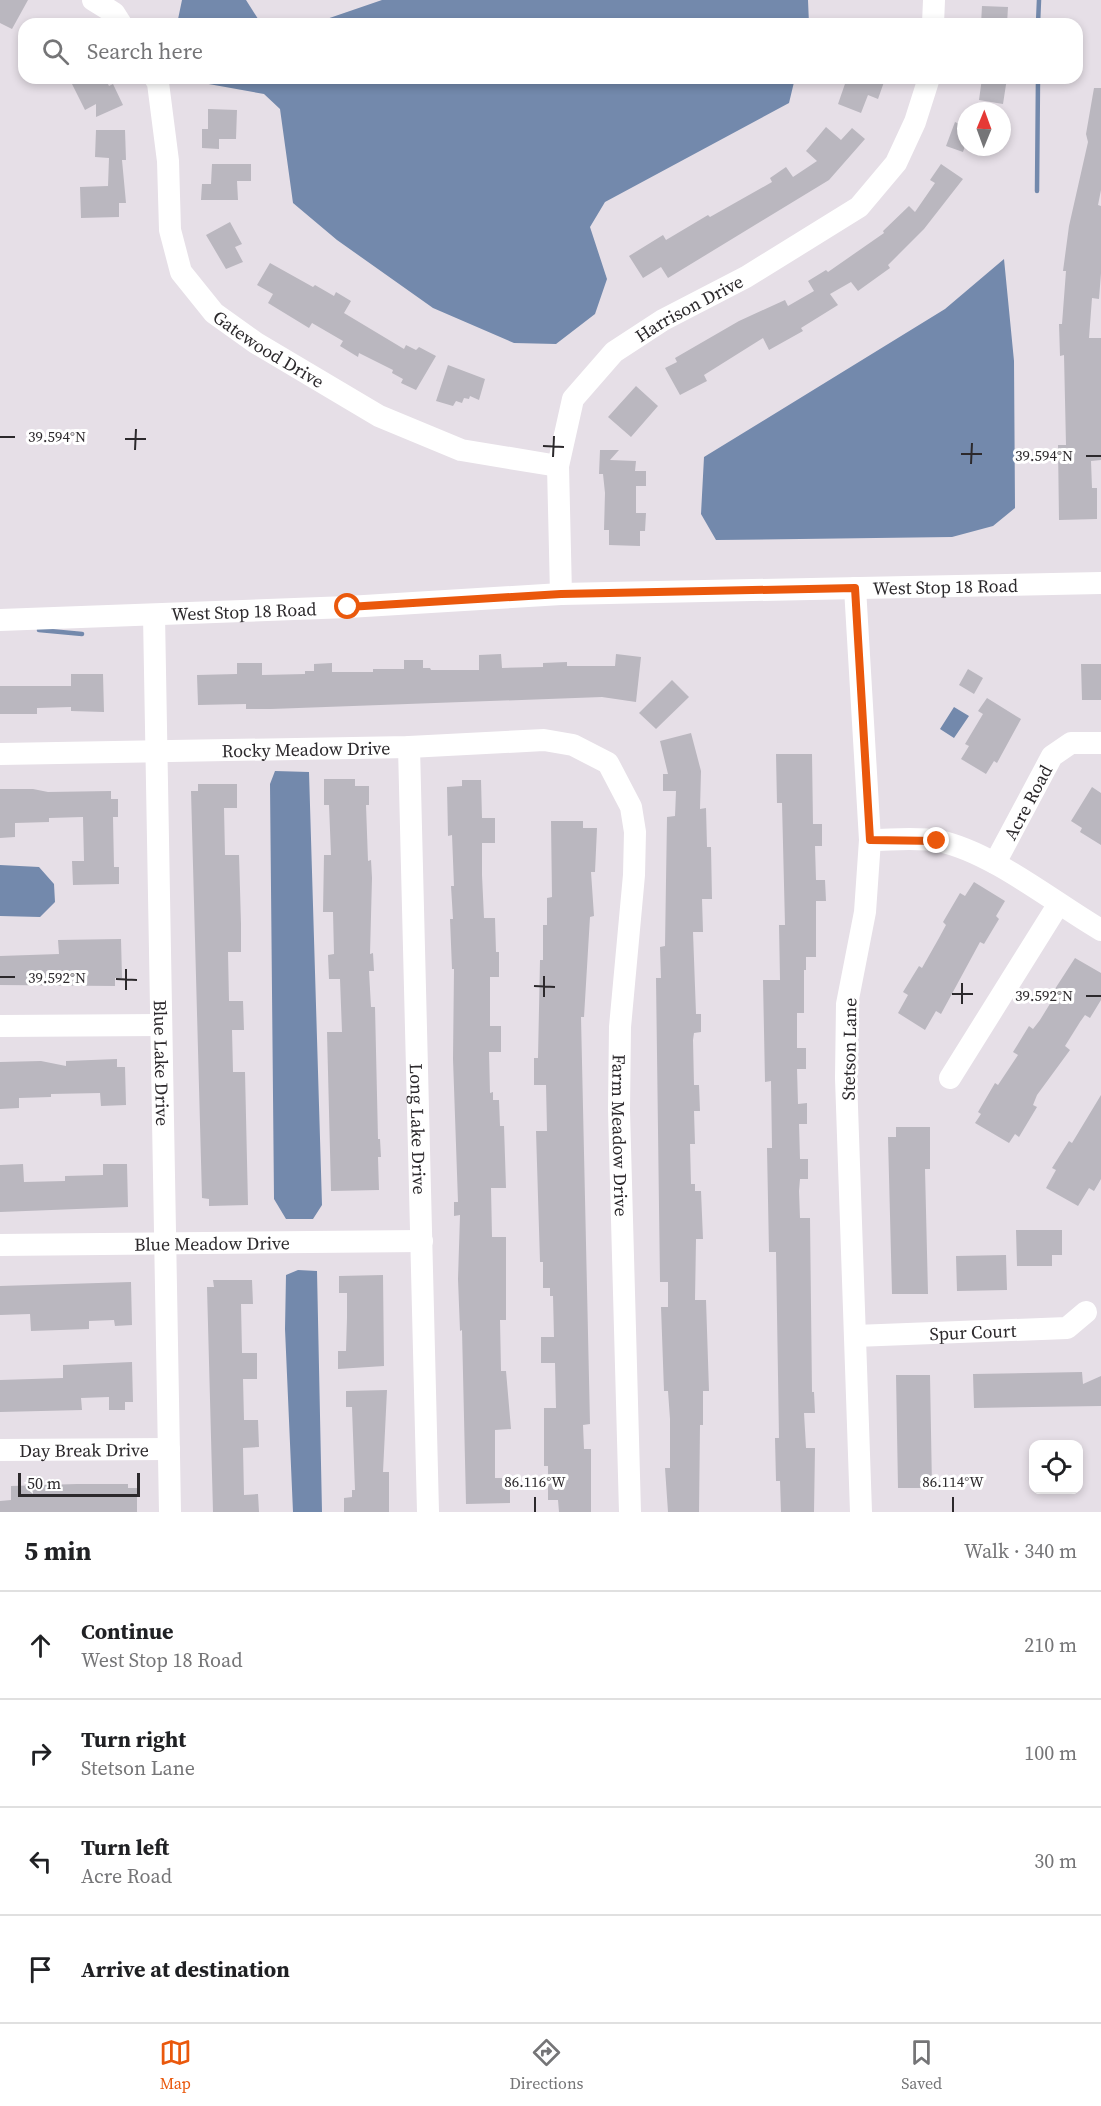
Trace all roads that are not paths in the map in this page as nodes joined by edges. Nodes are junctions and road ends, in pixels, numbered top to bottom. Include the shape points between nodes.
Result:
1 (93, 0) edge
2 (934, 0) edge
3 (122, 12) edge
4 (933, 18) edge
5 (158, 84) edge
6 (927, 84) edge
7 (558, 466) junction
8 (1101, 583) edge
9 (855, 588) junction
10 (561, 594) junction
11 (154, 615) junction
12 (0, 620) edge
13 (1101, 743) edge
14 (409, 747) junction
15 (156, 752) junction
16 (0, 754) edge
17 (608, 763) joint
18 (870, 840) junction
19 (995, 864) junction
20 (1058, 905) junction
21 (1101, 930) edge
22 (161, 1025) junction
23 (0, 1026) edge
24 (950, 1078) dead end
25 (422, 1241) junction
26 (165, 1244) junction
27 (0, 1245) edge
28 (1086, 1312) dead end
29 (855, 1336) junction
30 (169, 1449) junction
31 (0, 1450) edge
32 (170, 1512) edge
33 (428, 1512) edge
34 (630, 1512) edge
35 (861, 1512) edge

1 - 3 street
2 - 4 street
5 - 7 street, Gatewood Drive via 168,160 170,230 181,272 214,313 256,343 379,416 461,450
6 - 7 street, Harrison Drive via 896,163 859,207 614,352 573,399
7 - 10 street, Harrison Drive
8 - 9 street, West Stop 18 Road
9 - 10 street, West Stop 18 Road
9 - 18 street, Stetson Lane
10 - 11 street, West Stop 18 Road
11 - 12 street, West Stop 18 Road
11 - 15 street, Blue Lake Drive
13 - 19 street, Acre Road via 1071,743 1052,756
14 - 15 street, Rocky Meadow Drive
14 - 17 street, Rocky Meadow Drive via 544,740 573,745
14 - 25 street, Long Lake Drive
15 - 16 street, Rocky Meadow Drive
15 - 22 street, Blue Lake Drive
17 - 34 street, Farm Meadow Drive via 632,807 635,832 620,1027 619,1110
18 - 19 street via 937,841 959,846
18 - 29 street, Stetson Lane via 865,912 847,1004
19 - 20 street
20 - 21 street
20 - 24 street
22 - 23 street
22 - 26 street, Blue Lake Drive
25 - 26 street, Blue Meadow Drive
25 - 33 street, Long Lake Drive
26 - 27 street, Blue Meadow Drive
26 - 30 street, Blue Lake Drive
28 - 29 street, Spur Court via 1067,1328
29 - 35 street, Stetson Lane
30 - 31 street, Day Break Drive
30 - 32 street, Blue Lake Drive

